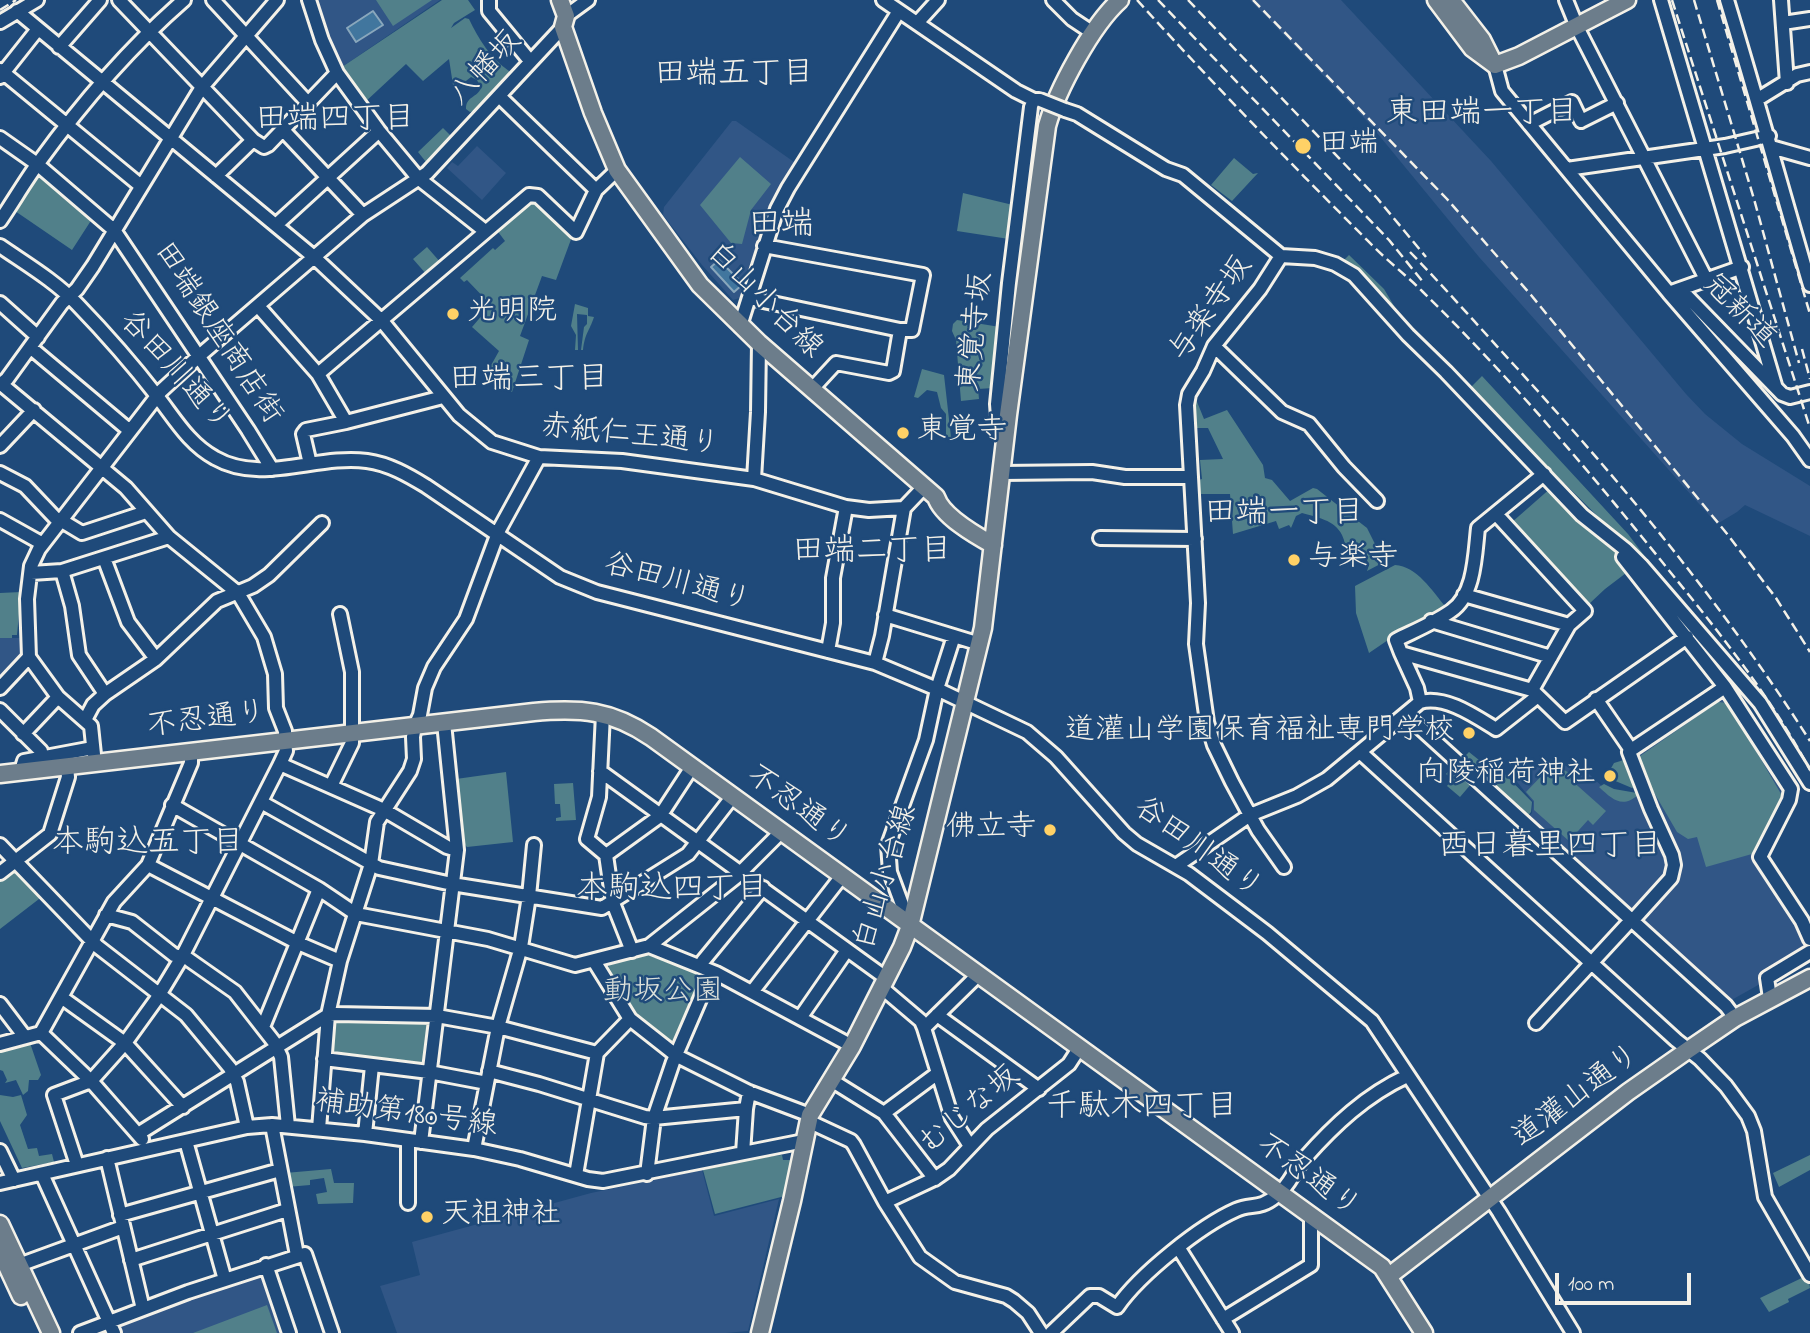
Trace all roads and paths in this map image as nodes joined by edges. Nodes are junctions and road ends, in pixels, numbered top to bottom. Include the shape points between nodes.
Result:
1 (37, 0) edge
2 (100, 0) edge
3 (119, 0) edge
4 (184, 0) edge
5 (213, 0) edge
6 (277, 0) edge
7 (309, 0) edge
8 (489, 0) edge
9 (560, 0) edge
10 (589, 0) edge
11 (883, 0) edge
12 (938, 0) edge
13 (1054, 0) edge
14 (1120, 0) edge
15 (1436, 0) edge
16 (1451, 0) edge
17 (1566, 0) edge
18 (1628, 0) edge
19 (1661, 0) edge
20 (1727, 0) edge
21 (1781, 0) edge
22 (17, 11) junction
23 (899, 11) junction
24 (1810, 19) edge
25 (0, 22) edge
26 (564, 22) junction
27 (918, 22) junction
28 (1783, 23) junction
29 (1577, 27) junction
30 (38, 29) junction
31 (150, 32) junction
32 (1093, 33) junction
33 (247, 35) junction
34 (59, 47) junction
35 (530, 61) junction
36 (1495, 65) junction
37 (1810, 72) edge
38 (1, 73) edge
39 (337, 73) junction
40 (103, 82) junction
41 (1787, 83) junction
42 (202, 87) junction
43 (499, 96) junction
44 (1758, 99) junction
45 (1037, 100) junction
46 (308, 103) junction
47 (1617, 103) junction
48 (1529, 124) junction
49 (68, 125) junction
50 (283, 130) junction
51 (379, 131) junction
52 (0, 138) edge
53 (170, 138) junction
54 (253, 140) junction
55 (1770, 141) junction
56 (1706, 149) junction
57 (1645, 158) junction
58 (1810, 158) edge
59 (37, 164) junction
60 (1567, 169) junction
61 (617, 170) junction
62 (216, 176) junction
63 (327, 178) junction
64 (418, 178) junction
65 (141, 186) junction
66 (596, 190) junction
67 (363, 215) junction
68 (0, 221) edge
69 (276, 225) junction
70 (114, 229) junction
71 (485, 231) junction
72 (0, 246) edge
73 (764, 246) junction
74 (314, 257) junction
75 (1281, 257) junction
76 (1742, 267) junction
77 (1706, 279) junction
78 (1810, 285) edge
79 (1671, 290) junction
80 (69, 296) junction
81 (749, 298) junction
82 (0, 303) edge
83 (258, 306) junction
84 (382, 321) junction
85 (740, 326) junction
86 (900, 330) junction
87 (34, 342) junction
88 (759, 343) junction
89 (1214, 346) junction
90 (198, 356) junction
91 (317, 374) junction
92 (0, 384) edge
93 (812, 388) junction
94 (1776, 388) junction
95 (1810, 392) edge
96 (157, 396) junction
97 (443, 397) junction
98 (34, 411) junction
99 (346, 422) junction
100 (1002, 422) junction
101 (130, 431) junction
102 (0, 446) edge
103 (539, 457) junction
104 (1810, 460) edge
105 (310, 464) junction
106 (102, 467) junction
107 (272, 469) junction
108 (0, 473) edge
109 (1001, 473) junction
110 (1544, 474) junction
111 (1189, 477) junction
112 (754, 479) junction
113 (930, 492) junction
114 (1377, 501) dead end
115 (846, 508) junction
116 (904, 508) junction
117 (146, 512) junction
118 (1496, 514) junction
119 (0, 520) edge
120 (61, 522) junction
121 (322, 523) dead end
122 (1601, 530) junction
123 (497, 534) junction
124 (169, 537) junction
125 (1100, 538) dead end
126 (1195, 539) junction
127 (43, 544) junction
128 (993, 545) junction
129 (104, 558) junction
130 (62, 571) junction
131 (31, 573) junction
132 (238, 593) junction
133 (1464, 595) junction
134 (340, 614) dead end
135 (885, 615) junction
136 (1432, 621) junction
137 (1569, 625) junction
138 (954, 636) junction
139 (1687, 637) junction
140 (980, 644) junction
141 (828, 651) junction
142 (1401, 653) junction
143 (29, 657) junction
144 (1551, 657) junction
145 (156, 659) junction
146 (874, 663) junction
147 (1725, 687) junction
148 (0, 688) edge
149 (937, 689) junction
150 (1535, 693) junction
151 (105, 694) junction
152 (58, 697) junction
153 (1596, 699) junction
154 (1420, 702) junction
155 (965, 704) junction
156 (0, 710) edge
157 (603, 714) junction
158 (1406, 715) junction
159 (85, 720) junction
160 (444, 723) junction
161 (415, 726) junction
162 (353, 733) junction
163 (23, 734) junction
164 (285, 740) junction
165 (1631, 750) junction
166 (191, 752) junction
167 (1361, 753) junction
168 (94, 756) junction
169 (42, 758) junction
170 (280, 764) junction
171 (67, 767) junction
172 (692, 767) junction
173 (20, 771) junction
174 (600, 771) junction
175 (0, 774) edge
176 (1810, 783) edge
177 (331, 786) junction
178 (733, 796) junction
179 (261, 802) junction
180 (172, 806) junction
181 (384, 810) junction
182 (1250, 815) junction
183 (660, 816) junction
184 (781, 832) junction
185 (699, 842) junction
186 (240, 844) junction
187 (0, 845) edge
188 (534, 845) dead end
189 (457, 850) junction
190 (606, 855) junction
191 (15, 862) junction
192 (371, 864) junction
193 (148, 865) junction
194 (1176, 866) junction
195 (1284, 867) dead end
196 (741, 872) junction
197 (0, 873) edge
198 (842, 876) junction
199 (452, 884) junction
200 (763, 888) junction
201 (320, 890) junction
202 (529, 896) junction
203 (212, 898) junction
204 (613, 903) junction
205 (356, 914) junction
206 (106, 915) junction
207 (1632, 920) junction
208 (808, 921) junction
209 (910, 926) junction
210 (446, 932) junction
211 (1810, 939) edge
212 (92, 941) junction
213 (299, 943) junction
214 (649, 946) junction
215 (521, 947) junction
216 (847, 950) junction
217 (632, 951) junction
218 (1810, 953) edge
219 (182, 957) junction
220 (340, 961) junction
221 (594, 961) junction
222 (1592, 963) junction
223 (702, 967) junction
224 (716, 973) junction
225 (978, 975) junction
226 (1810, 978) edge
227 (884, 983) junction
228 (752, 992) junction
229 (159, 995) junction
230 (61, 997) junction
231 (1770, 998) junction
232 (0, 1004) edge
233 (328, 1015) junction
234 (937, 1015) junction
235 (437, 1016) junction
236 (800, 1018) junction
237 (1735, 1018) junction
238 (630, 1019) junction
239 (1536, 1023) dead end
240 (263, 1027) junction
241 (498, 1027) junction
242 (924, 1028) junction
243 (41, 1032) junction
244 (25, 1037) junction
245 (125, 1043) junction
246 (0, 1044) edge
247 (852, 1046) junction
248 (1080, 1047) junction
249 (277, 1049) junction
250 (1688, 1050) junction
251 (597, 1053) junction
252 (677, 1056) junction
253 (324, 1059) junction
254 (372, 1066) junction
255 (429, 1072) junction
256 (938, 1073) junction
257 (234, 1076) junction
258 (1407, 1076) junction
259 (488, 1077) junction
260 (831, 1080) junction
261 (91, 1081) junction
262 (1040, 1089) junction
263 (749, 1092) junction
264 (588, 1099) junction
265 (183, 1107) junction
266 (746, 1109) junction
267 (884, 1114) junction
268 (654, 1118) junction
269 (809, 1118) junction
270 (272, 1125) junction
271 (288, 1126) junction
272 (247, 1127) junction
273 (318, 1129) junction
274 (138, 1134) junction
275 (365, 1134) junction
276 (186, 1141) junction
277 (414, 1141) junction
278 (804, 1141) junction
279 (970, 1146) junction
280 (474, 1149) junction
281 (144, 1150) junction
282 (0, 1151) edge
283 (743, 1153) junction
284 (107, 1158) junction
285 (77, 1165) junction
286 (280, 1170) junction
287 (42, 1174) junction
288 (647, 1174) junction
289 (576, 1175) junction
290 (935, 1179) junction
291 (13, 1180) junction
292 (0, 1183) edge
293 (1280, 1192) junction
294 (200, 1193) junction
295 (1490, 1200) junction
296 (885, 1202) junction
297 (408, 1203) dead end
298 (287, 1210) junction
299 (1311, 1215) junction
300 (121, 1221) junction
301 (0, 1224) edge
302 (212, 1234) junction
303 (74, 1244) junction
304 (1178, 1247) junction
305 (0, 1251) edge
306 (297, 1255) junction
307 (131, 1261) junction
308 (19, 1265) junction
309 (266, 1265) junction
310 (1810, 1275) edge
311 (1389, 1276) junction
312 (225, 1280) junction
313 (142, 1309) junction
314 (1223, 1319) junction
315 (111, 1327) edge
316 (39, 1333) edge
317 (51, 1333) edge
318 (80, 1333) edge
319 (289, 1333) edge
320 (332, 1333) edge
321 (760, 1333) edge
322 (1041, 1333) edge
323 (1051, 1333) edge
324 (1232, 1333) edge
325 (1424, 1333) edge
326 (1573, 1333) edge

1 - 22 street
2 - 34 street
3 - 31 street
4 - 31 street
5 - 33 street
6 - 33 street
7 - 39 street
8 - 35 street via 489,11
9 - 26 main road, 白山小台線
10 - 26 street, 八幡坂
11 - 23 street
12 - 27 street
13 - 32 street
14 - 32 main road, 白山小台線
15 - 36 main road via 1472,48
16 - 36 main road
17 - 29 street
18 - 29 main road
19 - 56 street
20 - 44 street
21 - 28 street
22 - 25 street
22 - 30 street, 赤紙仁王通り
23 - 27 street
23 - 73 street via 788,188
24 - 28 street
26 - 35 street, 八幡坂
26 - 61 main road, 白山小台線
27 - 45 street via 1016,91
28 - 41 street
29 - 36 main road
29 - 47 street
30 - 34 street, 赤紙仁王通り
30 - 38 street
31 - 40 street
31 - 42 street
32 - 100 main road, 白山小台線 via 1051,110 1047,126
33 - 42 street
33 - 46 street
34 - 40 street, 赤紙仁王通り
35 - 43 street, 八幡坂
36 - 48 street via 1502,91
37 - 41 street
38 - 49 street
39 - 46 street
39 - 51 street
40 - 49 street
40 - 53 street, 赤紙仁王通り
41 - 44 street
42 - 53 street
42 - 54 street
43 - 64 street, 八幡坂
43 - 66 street
44 - 55 street
45 - 75 street, bridge via 1077,114 1166,169 1184,175
45 - 100 street, 東覚寺坂 via 1030,114 1013,253 997,404
46 - 50 street
47 - 48 street via 1581,121 1572,102
47 - 57 street
48 - 60 street
49 - 59 street
49 - 65 street
50 - 54 street via 264,147
50 - 63 street
51 - 63 street
51 - 64 street
52 - 59 street, 田端銀座商店街
53 - 62 street, 赤紙仁王通り
53 - 65 street
54 - 62 street
55 - 56 street
55 - 58 street
55 - 78 street
56 - 57 street
56 - 76 street
57 - 60 street
57 - 77 street
59 - 68 street
59 - 70 street, 田端銀座商店街
60 - 79 street
61 - 66 street
61 - 85 main road, 白山小台線 via 693,275
62 - 69 street, 赤紙仁王通り
63 - 67 street
63 - 69 street
64 - 67 street, 八幡坂
64 - 71 street
65 - 70 street
66 - 71 street via 576,232 538,195 529,195
67 - 74 street, 八幡坂
69 - 74 street, 赤紙仁王通り
70 - 80 street
70 - 90 street, 田端銀座商店街
71 - 84 street
72 - 80 street, 谷田川通り
73 - 81 street
73 - 86 street via 923,275 912,330
74 - 83 street, 八幡坂
74 - 84 street, 赤紙仁王通り
75 - 89 street, 与楽寺坂
75 - 110 street via 1315,258 1354,275
76 - 77 street
76 - 94 street
77 - 79 street
79 - 94 street, 冠新道
79 - 104 street
80 - 87 street
80 - 96 street, 谷田川通り
81 - 85 street
81 - 86 street
82 - 87 street
83 - 90 street, 八幡坂
83 - 91 street
84 - 91 street
84 - 97 street, 赤紙仁王通り
85 - 88 main road, 白山小台線
86 - 93 street via 890,373 836,363
87 - 92 street
87 - 101 street
88 - 93 main road, 白山小台線
88 - 112 street
89 - 111 street, 与楽寺坂 via 1187,399
89 - 114 street via 1282,412 1308,424
90 - 96 street, 八幡坂
90 - 107 street, 田端銀座商店街
91 - 99 street
92 - 98 street
93 - 113 main road, 白山小台線
94 - 95 street, 冠新道 via 1790,397
96 - 101 street, 八幡坂
96 - 107 street, 谷田川通り via 190,440 214,458 242,468
97 - 99 street
97 - 103 street, 赤紙仁王通り via 492,442
98 - 102 street
98 - 106 street
99 - 105 street via 306,430
100 - 109 main road, 白山小台線
101 - 106 street, 八幡坂
103 - 112 street, 赤紙仁王通り via 622,461
103 - 123 street
105 - 107 street, 谷田川通り
105 - 123 street, 谷田川通り via 352,460 385,466 426,486
106 - 117 street
106 - 120 street, 八幡坂
108 - 120 street via 25,486
109 - 111 street
109 - 128 main road, 白山小台線
110 - 118 street
110 - 122 street
111 - 126 street, 与楽寺坂
112 - 115 street, 赤紙仁王通り
113 - 116 street
113 - 128 main road, 白山小台線 via 963,527
115 - 116 street, 赤紙仁王通り
115 - 141 street via 833,578
116 - 135 street
117 - 120 street via 82,533
117 - 124 street
118 - 133 street via 1478,528 1471,579
118 - 137 street via 1585,611
119 - 127 street
120 - 127 street, 八幡坂
121 - 132 street via 269,575
122 - 139 street
122 - 176 street via 1641,565 1760,703
123 - 141 street, 谷田川通り via 560,577 588,589
123 - 161 street via 466,619 425,688
124 - 129 street
124 - 132 street
125 - 126 street
126 - 182 street, 与楽寺坂 via 1196,644 1205,710 1214,746
127 - 131 street, 八幡坂
128 - 140 main road, 白山小台線
129 - 130 street
129 - 145 street via 128,622
130 - 131 street
130 - 151 street via 79,655
131 - 143 street, 八幡坂
132 - 145 street via 217,601
132 - 164 street via 264,637
133 - 136 street via 1453,610
133 - 137 street
134 - 162 street via 352,672
135 - 138 street
135 - 146 street
136 - 142 street via 1396,640
136 - 144 street
137 - 144 street
138 - 140 street
138 - 149 street
139 - 147 street
139 - 153 street
140 - 155 main road, 白山小台線
141 - 146 street, 谷田川通り
142 - 150 street
142 - 154 street
143 - 148 street
143 - 152 street
144 - 150 street
145 - 151 street
146 - 149 street, 谷田川通り
147 - 165 street
147 - 211 street via 1791,789 1760,857
149 - 155 street, 谷田川通り
149 - 209 street via 926,740 888,845 890,872
150 - 153 street via 1565,722
150 - 154 street via 1496,729 1466,711 1429,700
151 - 159 street
152 - 159 street
152 - 163 street
153 - 165 street
154 - 158 street
155 - 194 street, 谷田川通り via 1035,738 1124,833
155 - 209 main road, 白山小台線
156 - 163 street
157 - 160 main road, 不忍通り via 579,709
157 - 172 main road, 不忍通り via 637,727
157 - 174 street
158 - 167 street
158 - 207 street
159 - 168 street via 91,726
160 - 161 main road, 不忍通り
160 - 189 street
161 - 162 main road, 不忍通り
161 - 181 street via 410,771
162 - 164 main road, 不忍通り
162 - 177 street via 352,747
163 - 169 street via 41,751
164 - 166 main road, 不忍通り
164 - 170 street
165 - 207 street via 1674,865 1671,878
166 - 168 main road, 不忍通り
166 - 180 street via 191,763
167 - 182 street via 1306,791
167 - 222 street
168 - 169 street
168 - 171 main road, 不忍通り
169 - 173 street via 24,761
170 - 177 street
170 - 179 street
171 - 173 main road, 不忍通り
171 - 191 street via 50,834
172 - 178 main road, 不忍通り
172 - 183 street
173 - 175 main road, 不忍通り
174 - 183 street
174 - 190 street via 599,797 587,839
177 - 181 street
178 - 184 main road, 不忍通り
178 - 185 street
179 - 186 street
179 - 192 street
180 - 186 street
180 - 193 street
181 - 189 street
181 - 192 street via 377,822
182 - 194 street
182 - 195 street, 与楽寺坂
183 - 185 street
183 - 190 street
184 - 196 street
184 - 198 main road, 不忍通り
185 - 196 street
185 - 204 street
186 - 201 street
186 - 203 street
187 - 191 street
188 - 202 street
189 - 199 street
190 - 204 street
191 - 197 street
191 - 212 street
192 - 199 street
192 - 205 street
193 - 203 street
193 - 206 street
194 - 258 street, 谷田川通り via 1350,1001 1372,1021
196 - 200 street
196 - 214 street
198 - 208 street
198 - 209 main road, 不忍通り
199 - 202 street
199 - 210 street
200 - 208 street
200 - 223 street
201 - 205 street
201 - 213 street
202 - 204 street via 602,908
202 - 215 street
203 - 213 street
203 - 219 street
204 - 217 street
205 - 210 street
205 - 220 street
206 - 212 street
206 - 219 street via 132,922
207 - 222 street
207 - 237 street
208 - 216 street
208 - 228 street
209 - 225 main road, 不忍通り
209 - 227 main road, 白山小台線
210 - 215 street
210 - 235 street
212 - 229 street
212 - 230 street
213 - 220 street
213 - 240 street
214 - 217 street
214 - 223 street
215 - 221 street via 575,965
215 - 241 street
216 - 227 street
216 - 236 street
217 - 221 street
218 - 231 street via 1767,978
219 - 229 street
219 - 240 street via 235,992
220 - 233 street
221 - 238 street
222 - 239 street
222 - 250 street
223 - 224 street
224 - 228 street
224 - 252 street via 704,990
225 - 234 street
225 - 248 main road, 不忍通り
226 - 231 main road, 道灌山通り
227 - 242 street
227 - 247 main road, 白山小台線
228 - 236 street
229 - 245 street
229 - 257 street via 186,1015
230 - 243 street
230 - 245 street
231 - 237 main road, 道灌山通り
232 - 244 street
233 - 235 street
233 - 249 street
233 - 253 street
234 - 242 street
234 - 262 street
235 - 241 street
235 - 255 street
236 - 247 street
237 - 250 main road, 道灌山通り
238 - 251 street
238 - 252 street
240 - 249 street
241 - 251 street
241 - 259 street
242 - 256 street
243 - 244 street
243 - 261 street
244 - 246 street
245 - 261 street
245 - 265 street
247 - 260 main road, 白山小台線
248 - 262 street, むじな坂 via 1069,1064
248 - 293 main road, 不忍通り
249 - 257 street
249 - 271 street
250 - 295 main road, 道灌山通り
250 - 310 street via 1726,1086 1748,1116 1765,1197
251 - 264 street
252 - 263 street
252 - 268 street
253 - 254 street
253 - 273 street
254 - 255 street
254 - 275 street
255 - 259 street
255 - 277 street
256 - 267 street
256 - 279 street via 952,1118
257 - 265 street
257 - 272 street
258 - 293 street via 1376,1091 1345,1116
258 - 295 street, 谷田川通り
259 - 264 street
259 - 280 street
260 - 267 street
260 - 269 main road, 白山小台線
261 - 274 street
261 - 285 street via 54,1095
262 - 279 street, むじな坂
263 - 266 street
263 - 269 street
264 - 268 street
264 - 289 street
265 - 274 street
266 - 268 street
266 - 283 street
267 - 290 street
268 - 288 street
269 - 278 main road, 白山小台線
269 - 296 street via 851,1141
270 - 271 street, 補助第180号線
270 - 272 street, 補助第180号線
270 - 286 street
271 - 273 street, 補助第180号線
272 - 276 street, 補助第180号線
273 - 275 street, 補助第180号線
274 - 281 street
275 - 277 street, 補助第180号線
276 - 281 street, 補助第180号線
276 - 294 street
277 - 280 street, 補助第180号線
277 - 297 street
278 - 283 street, 補助第180号線
278 - 321 main road, 白山小台線
279 - 290 street, むじな坂
280 - 289 street, 補助第180号線
281 - 284 street, 補助第180号線
282 - 291 street
283 - 288 street, 補助第180号線
284 - 285 street, 補助第180号線
284 - 300 street
285 - 287 street, 補助第180号線
286 - 294 street
286 - 298 street
287 - 291 street, 補助第180号線
287 - 303 street
288 - 289 street, 補助第180号線 via 603,1181
290 - 296 street, むじな坂
291 - 292 street, 補助第180号線
293 - 299 main road, 不忍通り
293 - 304 street via 1258,1207 1238,1209
294 - 300 street
294 - 302 street
295 - 311 main road, 道灌山通り
295 - 326 street, 谷田川通り
296 - 322 street via 920,1257 955,1282 1014,1300
298 - 302 street
298 - 306 street
299 - 311 main road, 不忍通り
299 - 314 street via 1311,1265
300 - 303 street
300 - 307 street
301 - 308 main road
302 - 307 street
302 - 312 street
303 - 308 street
303 - 315 street
304 - 314 street
304 - 323 street via 1117,1307 1090,1296
305 - 316 main road
306 - 309 street
306 - 320 street via 304,1254
307 - 313 street
308 - 317 main road
309 - 312 street
309 - 319 street
311 - 325 main road, 不忍通り
312 - 313 street
313 - 315 street
314 - 324 street
315 - 318 street

